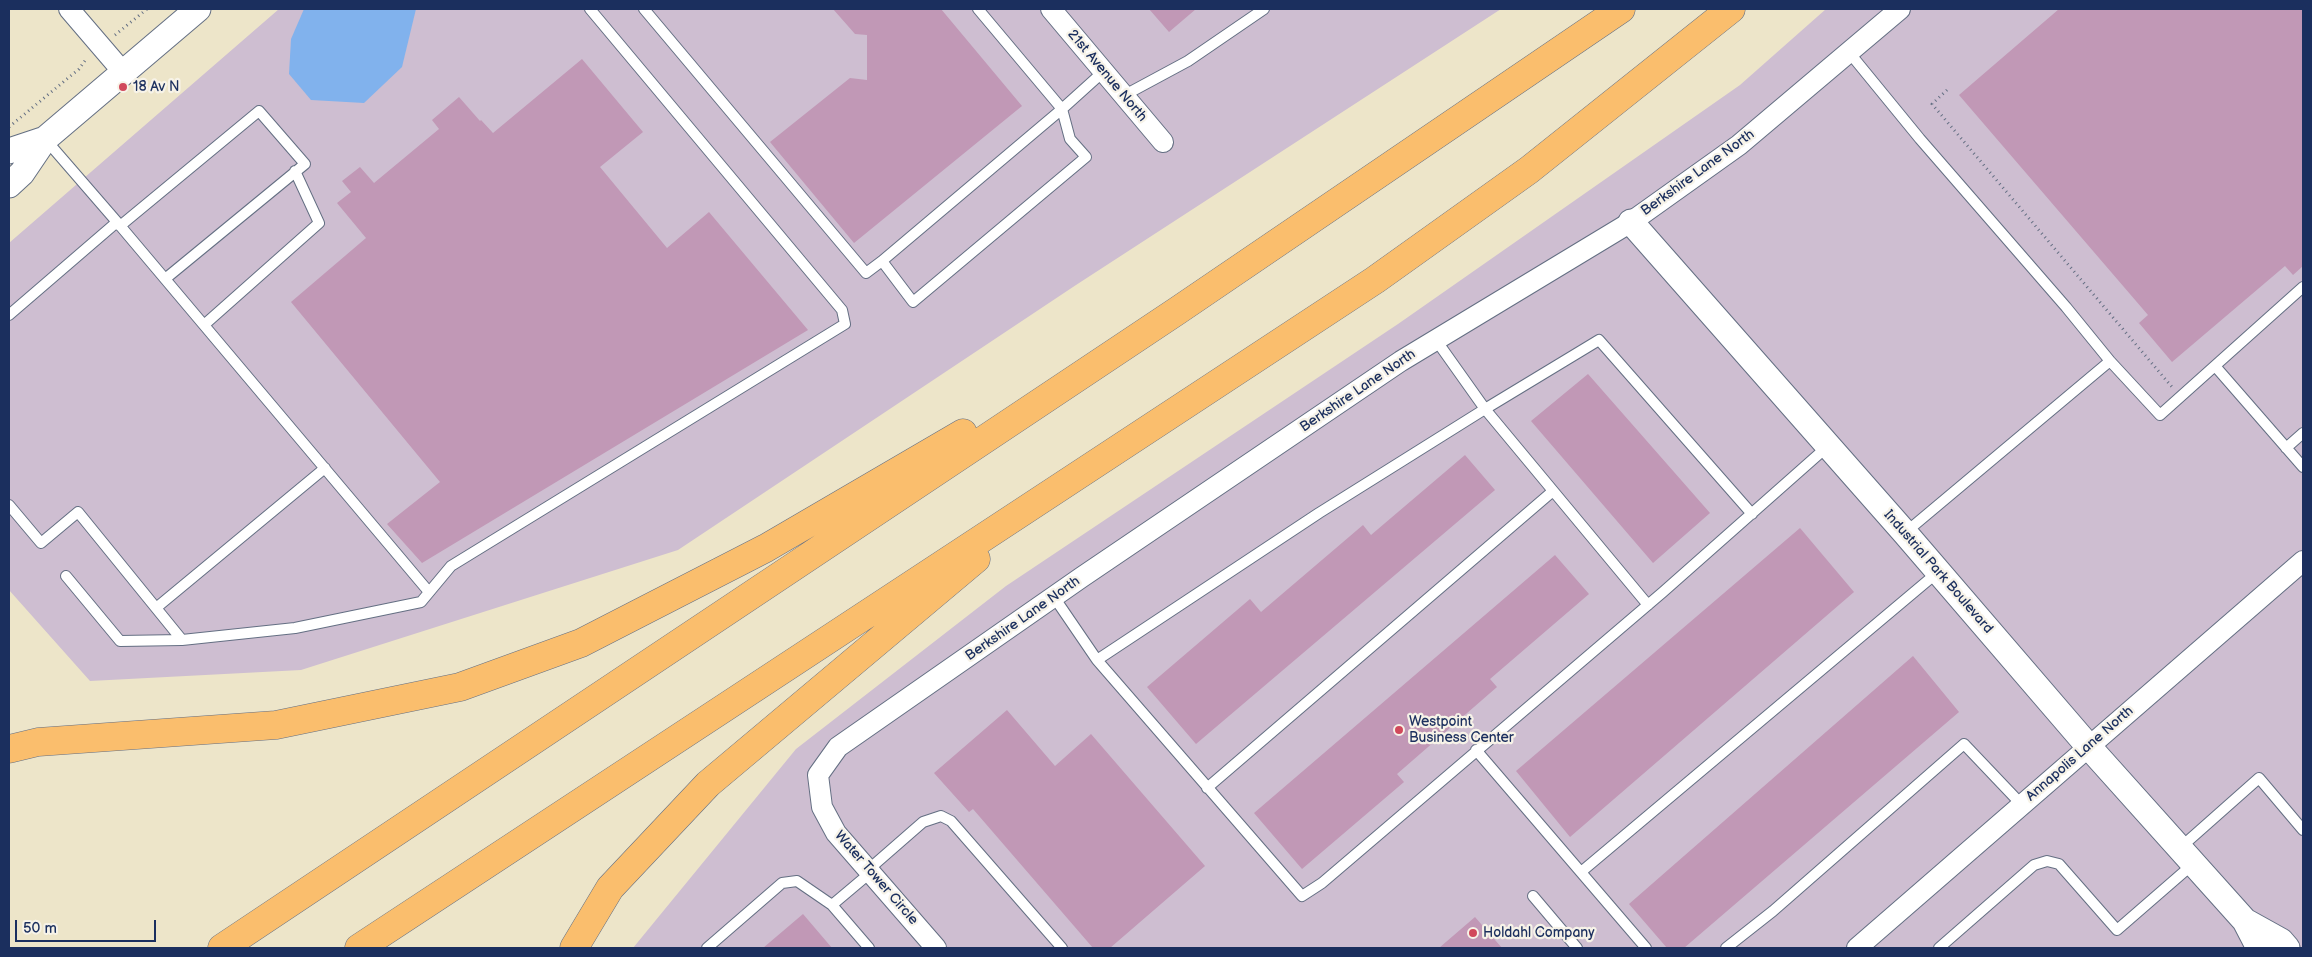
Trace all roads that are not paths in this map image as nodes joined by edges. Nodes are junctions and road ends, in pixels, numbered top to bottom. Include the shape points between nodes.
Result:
1 (68, 9) edge
2 (198, 9) edge
3 (590, 9) edge
4 (644, 9) edge
5 (978, 9) edge
6 (1051, 9) edge
7 (1264, 9) edge
8 (1621, 9) edge
9 (1731, 9) edge
10 (1900, 9) edge
11 (1848, 51) junction
12 (123, 72) junction
13 (1103, 72) junction
14 (1123, 96) junction
15 (1062, 109) junction
16 (45, 139) junction
17 (1163, 142) dead end
18 (9, 151) edge
19 (295, 172) junction
20 (9, 185) edge
21 (1631, 222) junction
22 (119, 224) junction
23 (882, 261) junction
24 (165, 279) junction
25 (2303, 287) edge
26 (9, 315) edge
27 (204, 325) junction
28 (1436, 340) junction
29 (2110, 362) junction
30 (2215, 366) junction
31 (1484, 409) junction
32 (1017, 417) junction
33 (2303, 433) edge
34 (1828, 446) junction
35 (2286, 448) junction
36 (1101, 461) junction
37 (2303, 467) edge
38 (325, 468) junction
39 (1553, 491) junction
40 (9, 505) edge
41 (1752, 514) junction
42 (1905, 533) junction
43 (2303, 560) edge
44 (1938, 572) junction
45 (66, 576) dead end
46 (429, 592) junction
47 (1054, 597) junction
48 (1648, 605) junction
49 (156, 608) junction
50 (182, 640) junction
51 (1097, 660) junction
52 (2089, 747) junction
53 (9, 749) edge
54 (1476, 750) junction
55 (818, 775) joint
56 (1207, 788) junction
57 (2022, 804) junction
58 (2303, 830) edge
59 (2187, 856) junction
60 (869, 871) junction
61 (1581, 872) junction
62 (1533, 896) dead end
63 (832, 906) junction
64 (2245, 921) junction
65 (222, 948) edge
66 (358, 948) edge
67 (574, 948) edge
68 (707, 948) edge
69 (869, 948) edge
70 (936, 948) edge
71 (1062, 948) edge
72 (1577, 948) edge
73 (1646, 948) edge
74 (1726, 948) edge
75 (1857, 948) edge
76 (1939, 948) edge
77 (2259, 948) edge
78 (2287, 948) edge

1 - 12 street
2 - 12 street
3 - 46 lane via 842,310 845,324 451,566
4 - 23 lane via 866,273
5 - 15 lane
6 - 13 street, 21st Avenue North
7 - 14 lane via 1188,61
8 - 32 highway
9 - 36 highway via 1529,170 1375,280
10 - 11 street, Berkshire Lane North
11 - 21 street, Berkshire Lane North via 1739,145
11 - 29 lane
12 - 16 street
13 - 14 street, 21st Avenue North
13 - 15 lane
14 - 17 street, 21st Avenue North
15 - 23 lane
15 - 23 lane via 1070,139 1086,157 913,302
16 - 18 street
16 - 20 street via 22,173
16 - 22 lane
19 - 22 lane via 305,164 259,111
19 - 24 lane
19 - 27 lane via 319,223
21 - 28 street, Berkshire Lane North
21 - 34 street, Industrial Park Boulevard
22 - 24 lane
22 - 26 lane
24 - 27 lane
25 - 30 lane
27 - 38 lane
28 - 31 lane
28 - 47 street, Berkshire Lane North
29 - 30 lane via 2160,415
29 - 42 lane
30 - 35 lane
31 - 39 lane
31 - 41 lane via 1599,340
31 - 51 lane via 1319,513
32 - 53 highway via 960,434 766,548 581,642 460,687 276,725 38,742
32 - 65 highway
33 - 35 lane
34 - 41 lane
34 - 42 street, Industrial Park Boulevard
35 - 37 lane
36 - 66 highway
36 - 67 highway via 970,563 708,784 610,888
38 - 46 lane
38 - 49 lane
39 - 48 lane
39 - 56 lane
40 - 49 lane via 41,543 78,512
41 - 48 lane
42 - 44 street, Industrial Park Boulevard
43 - 52 street, Annapolis Lane North
44 - 52 street, Industrial Park Boulevard
44 - 61 lane
45 - 50 lane via 120,641
46 - 50 lane via 421,602 296,628
47 - 51 lane
47 - 55 street, Berkshire Lane North via 838,747
48 - 54 lane
49 - 50 lane
51 - 56 lane
52 - 57 street, Annapolis Lane North
52 - 59 street, Industrial Park Boulevard
54 - 56 lane via 1322,883 1302,896
54 - 61 lane
55 - 60 street, Water Tower Circle via 822,807 836,833
57 - 74 lane via 1964,744
57 - 75 street, Annapolis Lane North
58 - 59 lane via 2259,778
59 - 64 street, Industrial Park Boulevard
59 - 76 lane via 2117,930 2059,864 2047,861 2034,865
60 - 63 lane
60 - 70 street, Water Tower Circle
60 - 71 lane via 923,822 941,816 951,821
61 - 73 lane
62 - 72 lane
63 - 68 lane via 797,881 782,883
63 - 69 lane
64 - 77 street, Industrial Park Boulevard
64 - 78 street, Industrial Park Boulevard via 2281,941

